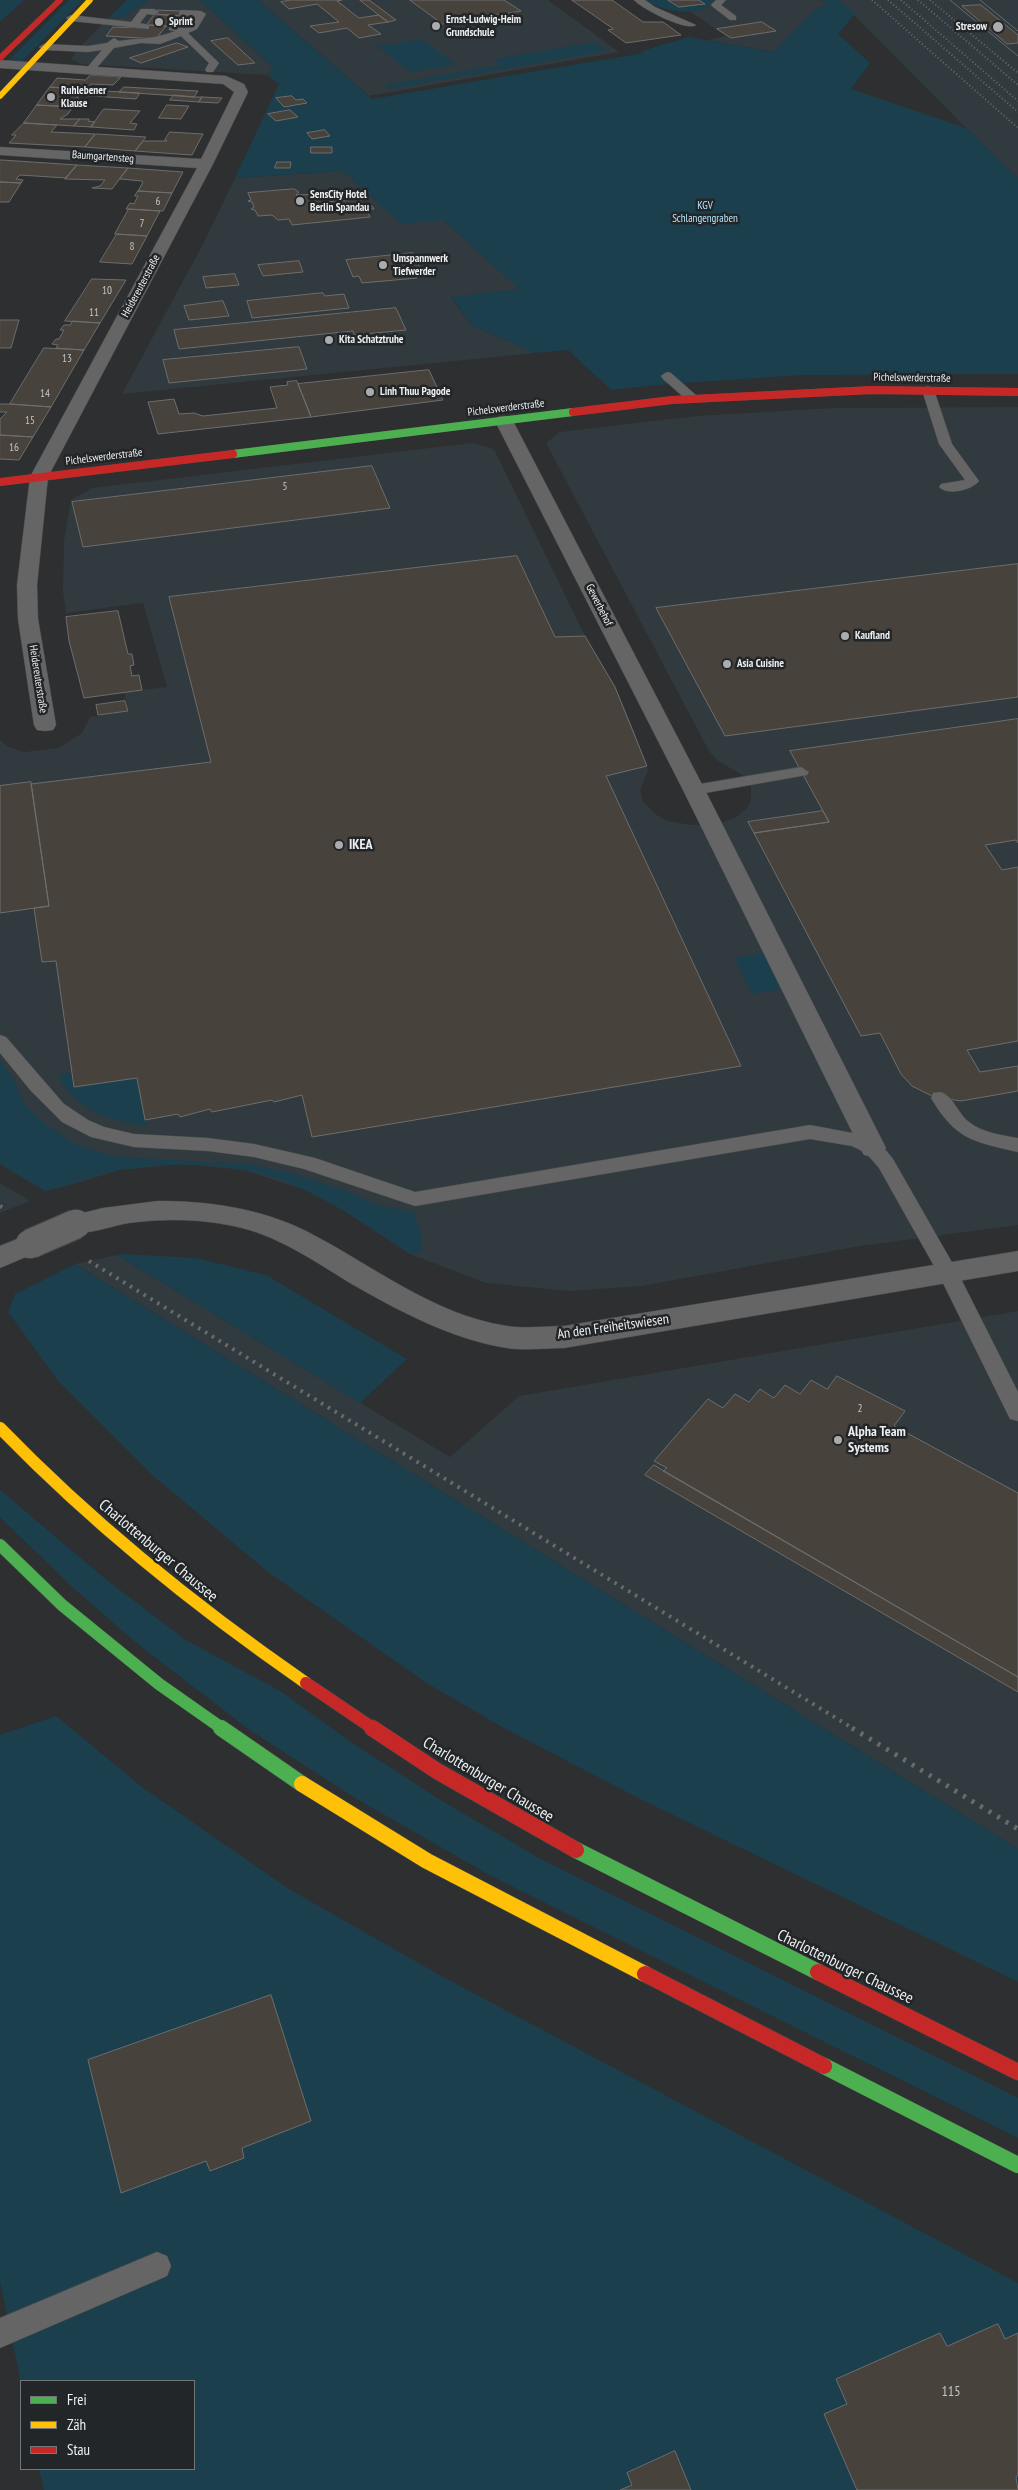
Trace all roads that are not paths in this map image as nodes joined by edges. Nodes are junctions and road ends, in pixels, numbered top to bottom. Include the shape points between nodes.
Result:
1 (60, 0) edge
2 (90, 0) edge
3 (639, 0) edge
4 (721, 0) edge
5 (154, 12) dead end
6 (182, 13) dead end
7 (71, 18) junction
8 (733, 18) dead end
9 (691, 25) dead end
10 (128, 26) junction
11 (146, 27) dead end
12 (165, 28) dead end
13 (182, 32) junction
14 (114, 40) junction
15 (44, 47) junction
16 (0, 58) edge
17 (0, 64) edge
18 (26, 66) junction
19 (90, 70) junction
20 (210, 70) dead end
21 (0, 96) edge
22 (0, 151) edge
23 (206, 164) junction
24 (667, 376) dead end
25 (928, 390) junction
26 (1018, 392) edge
27 (693, 399) junction
28 (504, 421) junction
29 (39, 477) junction
30 (0, 482) edge
31 (946, 487) dead end
32 (45, 725) dead end
33 (801, 772) dead end
34 (694, 790) junction
35 (0, 1041) edge
36 (940, 1098) dead end
37 (1018, 1145) edge
38 (873, 1148) junction
39 (0, 1258) edge
40 (1018, 1261) edge
41 (948, 1273) junction
42 (1018, 1413) edge
43 (0, 1428) edge
44 (0, 1545) edge
45 (1018, 2072) edge
46 (1018, 2165) edge
47 (157, 2266) dead end
48 (0, 2333) edge

1 - 16 main road
2 - 7 main road
3 - 9 lane
4 - 8 lane via 716,5
5 - 10 lane via 144,11
6 - 13 lane via 201,14 194,27
7 - 10 lane
7 - 15 main road
10 - 11 lane
12 - 13 lane
13 - 14 lane via 160,41
13 - 20 lane via 214,63
14 - 15 lane via 88,48
14 - 19 lane
15 - 18 main road
17 - 18 street, Heidereuterstraße
18 - 19 street, Heidereuterstraße
18 - 21 main road
19 - 23 street, Heidereuterstraße via 226,80 239,87 241,92
22 - 23 street, Baumgartensteg
23 - 29 street, Heidereuterstraße
24 - 27 lane
25 - 26 main road, Pichelswerderstraße
25 - 27 main road, Pichelswerderstraße
25 - 31 lane via 946,444 972,480 967,485
27 - 28 main road, Pichelswerderstraße
28 - 29 main road, Pichelswerderstraße
28 - 34 street, Gewerbehof
29 - 30 main road, Pichelswerderstraße
29 - 32 street, Heidereuterstraße via 27,584 28,619
33 - 34 lane
34 - 38 street, Gewerbehof
35 - 38 lane via 64,1114 104,1134 138,1141 227,1146 271,1154 313,1163 374,1188 415,1199 810,1132 856,1140
36 - 37 lane via 950,1117 974,1134
38 - 41 lane via 886,1164
39 - 41 street, An den Freiheitswiesen, bridge via 76,1224 109,1216 161,1210 238,1218 294,1237 398,1299 456,1323 506,1337 564,1337
40 - 41 street, An den Freiheitswiesen
41 - 42 lane
43 - 45 main road, Charlottenburger Chaussee via 134,1557 242,1640 437,1771 609,1868
44 - 46 main road via 62,1605 159,1684 334,1806 471,1885
47 - 48 lane

